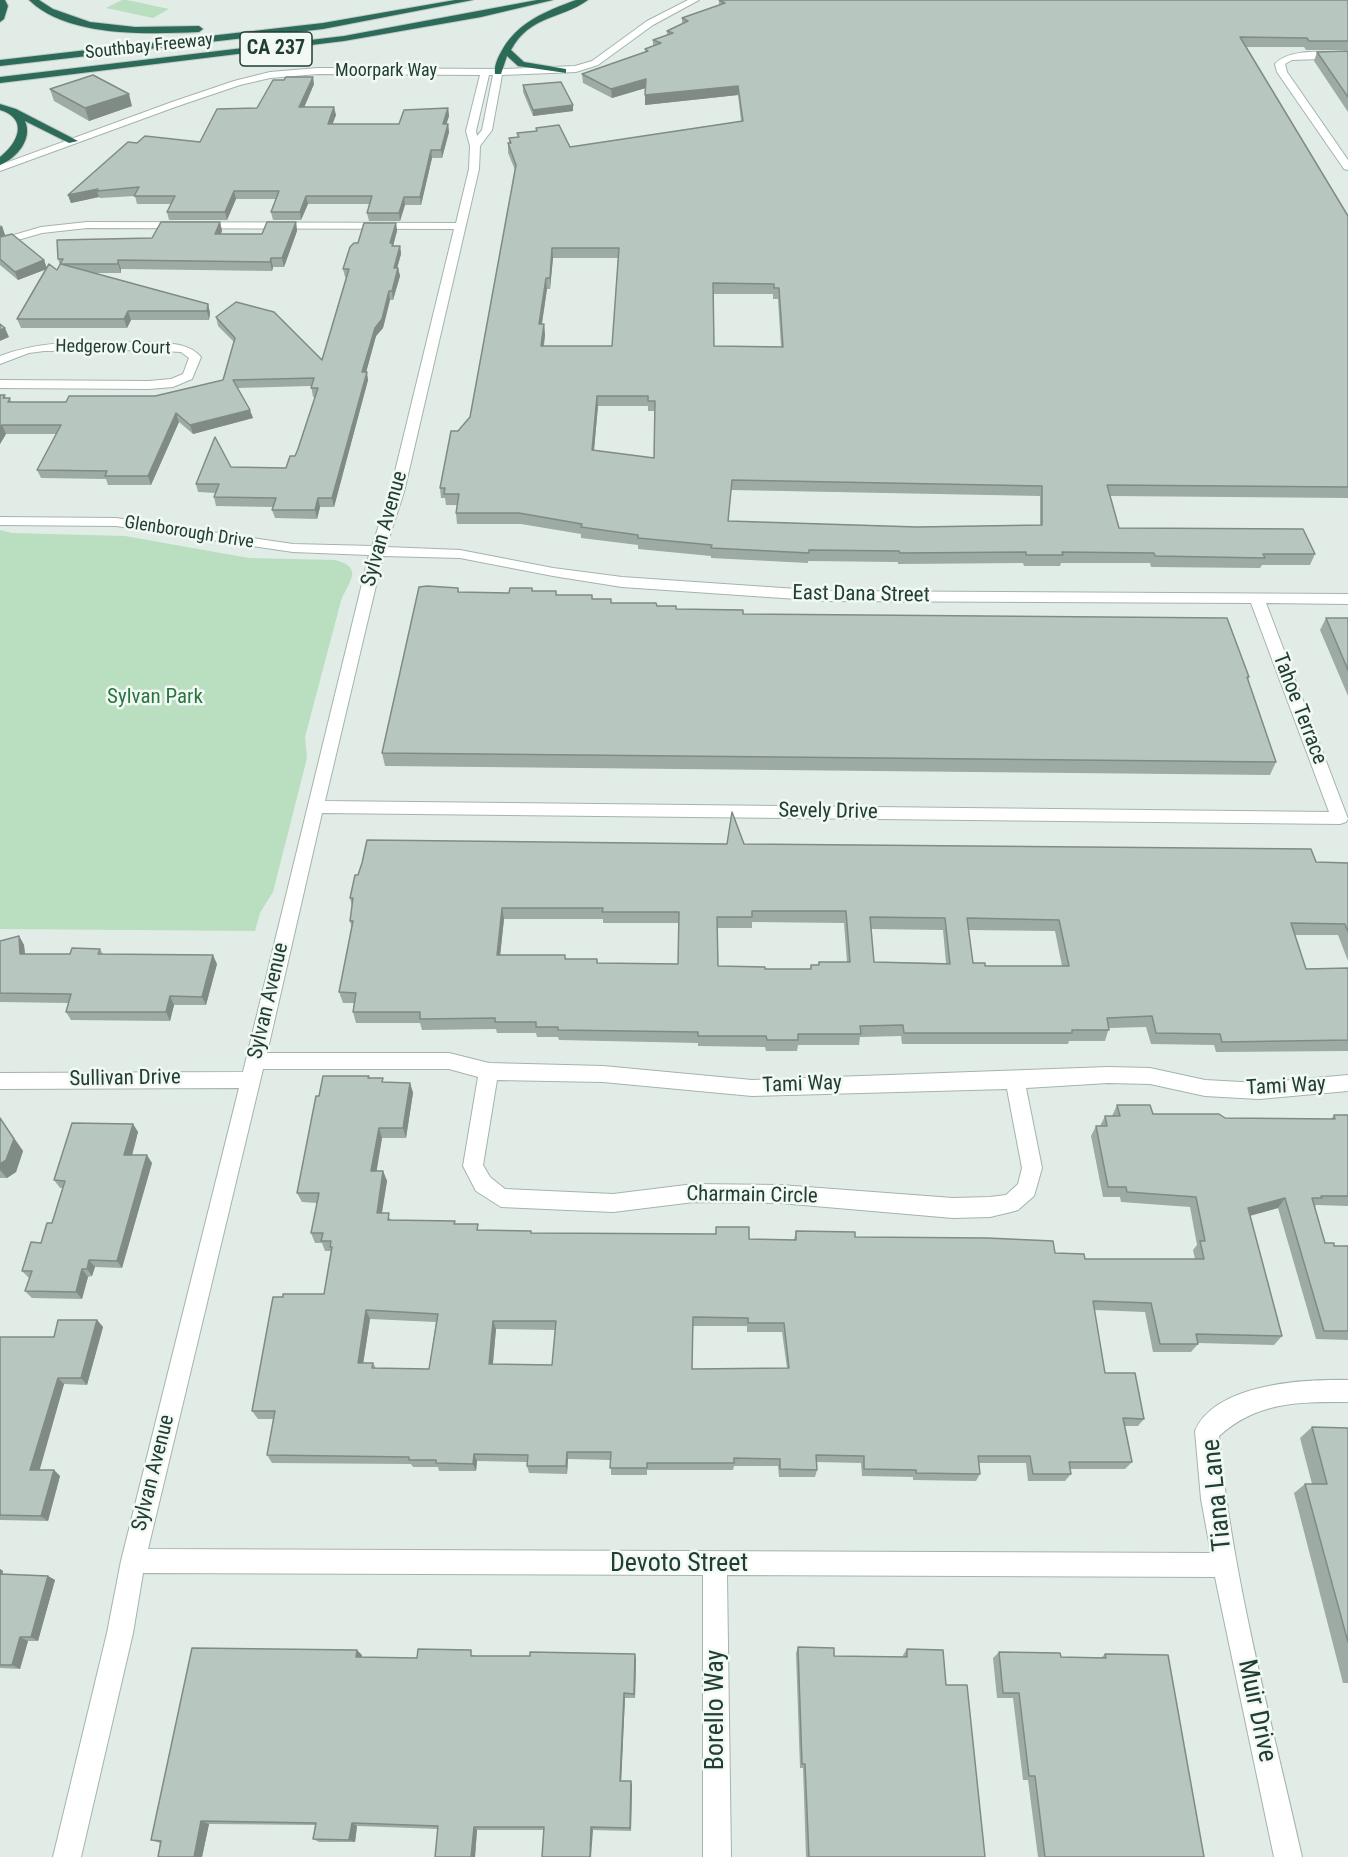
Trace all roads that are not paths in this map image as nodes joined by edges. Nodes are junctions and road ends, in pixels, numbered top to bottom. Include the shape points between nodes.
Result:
1 (1, 0) edge
2 (33, 0) edge
3 (469, 0) edge
4 (549, 0) edge
5 (584, 0) edge
6 (695, 0) edge
7 (448, 4) junction
8 (0, 19) edge
9 (219, 28) dead end
10 (207, 29) dead end
11 (506, 50) junction
12 (1348, 55) edge
13 (0, 63) edge
14 (563, 71) junction
15 (485, 72) junction
16 (498, 72) junction
17 (0, 80) edge
18 (0, 107) edge
19 (13, 111) junction
20 (73, 141) junction
21 (475, 146) junction
22 (0, 162) edge
23 (1348, 167) edge
24 (0, 168) edge
25 (460, 226) junction
26 (0, 242) edge
27 (0, 360) edge
28 (0, 384) edge
29 (0, 521) edge
30 (378, 550) junction
31 (1348, 599) edge
32 (1257, 600) junction
33 (316, 807) junction
34 (1340, 818) joint
35 (253, 1070) junction
36 (489, 1071) junction
37 (1015, 1080) junction
38 (0, 1081) edge
39 (1348, 1083) edge
40 (1348, 1391) edge
41 (133, 1561) junction
42 (715, 1564) junction
43 (1225, 1565) junction
44 (67, 1857) edge
45 (717, 1857) edge
46 (1288, 1857) edge

1 - 8 highway via 4,6
2 - 10 highway via 65,17 102,26 148,31
3 - 7 highway, Southbay Freeway / CA 237
4 - 17 highway, Southbay Freeway / CA 237 via 445,23 323,43
5 - 11 highway via 532,21 516,34
6 - 14 street, Moorpark Way via 650,23 595,63
7 - 9 highway
7 - 13 highway, Southbay Freeway / CA 237 via 323,26
11 - 14 highway via 527,67
11 - 16 highway
12 - 23 street via 1301,56 1280,64
14 - 16 street, Moorpark Way
15 - 16 street, Moorpark Way
15 - 20 street, Moorpark Way via 318,71 270,75
15 - 21 street, Sylvan Avenue via 471,131
16 - 21 street, Sylvan Avenue via 487,130
18 - 19 highway
19 - 20 highway
19 - 22 highway via 22,121 24,132 20,143
20 - 24 street, Moorpark Way
21 - 25 street, Sylvan Avenue via 474,169
25 - 26 street via 87,225 41,230
25 - 30 street, Sylvan Avenue via 400,481
27 - 28 street, Hedgerow Court via 44,347 154,346 184,349 195,357 188,376 173,383
29 - 30 street, Glenborough Drive via 116,522 293,548
30 - 32 street, East Dana Street via 460,554 622,582 763,593
30 - 33 street, Sylvan Avenue
31 - 32 street, East Dana Street
32 - 34 street, Tahoe Terrace
33 - 34 street, Sevely Drive
33 - 35 street, Sylvan Avenue
35 - 36 street, Tami Way via 449,1061
35 - 38 street, Sullivan Drive
35 - 41 street, Sylvan Avenue
36 - 37 street, Tami Way via 603,1074 752,1088
36 - 37 street, Charmain Circle via 473,1166 483,1184 501,1198 613,1203 694,1193 780,1194 953,1208 1011,1203 1027,1189 1032,1168
37 - 39 street, Tami Way via 1150,1076 1205,1088 1259,1091
40 - 43 street, Tiana Lane via 1302,1390 1257,1397 1219,1419 1207,1431 1213,1499
41 - 42 street, Devoto Street
41 - 44 street, Sylvan Avenue
42 - 43 street, Devoto Street
42 - 45 street, Borello Way
43 - 46 street, Muir Drive

